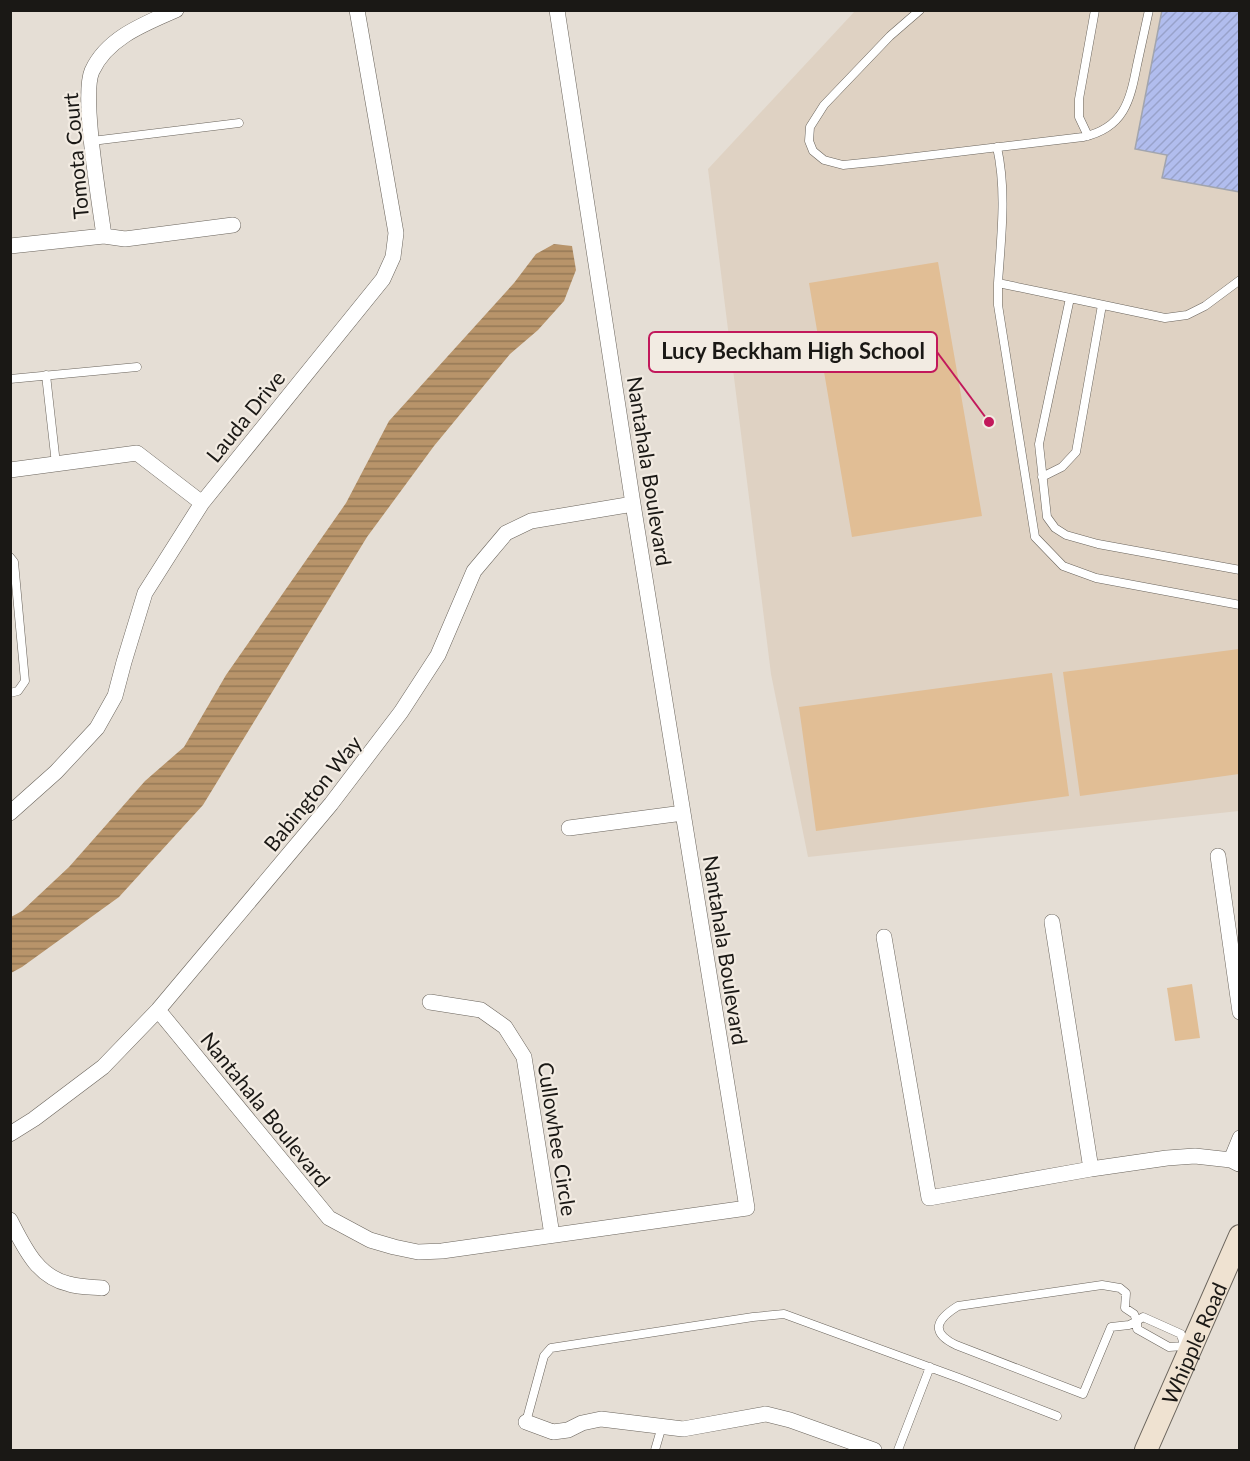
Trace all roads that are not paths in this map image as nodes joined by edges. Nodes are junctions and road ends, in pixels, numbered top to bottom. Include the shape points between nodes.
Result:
1 (176, 10) edge
2 (357, 10) edge
3 (557, 10) edge
4 (920, 10) edge
5 (1095, 10) edge
6 (1149, 10) edge
7 (239, 123) dead end
8 (1088, 136) junction
9 (92, 141) junction
10 (997, 147) junction
11 (233, 225) dead end
12 (104, 236) junction
13 (10, 246) edge
14 (1239, 280) edge
15 (998, 283) junction
16 (1070, 298) junction
17 (1102, 305) junction
18 (137, 367) dead end
19 (46, 375) junction
20 (10, 378) edge
21 (56, 464) junction
22 (10, 470) edge
23 (1042, 477) junction
24 (202, 503) junction
25 (633, 504) junction
26 (10, 557) edge
27 (1239, 570) edge
28 (1239, 605) edge
29 (10, 693) edge
30 (10, 813) edge
31 (682, 813) junction
32 (569, 828) dead end
33 (1218, 856) dead end
34 (1233, 909) edge
35 (1052, 922) dead end
36 (884, 936) dead end
37 (430, 1002) dead end
38 (158, 1010) junction
39 (1239, 1012) edge
40 (10, 1134) edge
41 (1239, 1137) edge
42 (1235, 1162) edge
43 (1091, 1169) junction
44 (10, 1220) edge
45 (552, 1235) junction
46 (1239, 1236) edge
47 (102, 1288) dead end
48 (1137, 1321) junction
49 (1187, 1347) junction
50 (930, 1367) junction
51 (1057, 1416) dead end
52 (526, 1422) joint
53 (662, 1426) junction
54 (655, 1450) edge
55 (874, 1450) edge
56 (898, 1450) edge
57 (1146, 1450) edge

1 - 9 street, Tomota Court via 123,36 106,51 92,72 87,98
2 - 24 street, Lauda Drive via 396,233 393,257 383,279
3 - 25 street, Nantahala Boulevard
4 - 10 lane via 824,105 810,127 813,151 824,160 843,165
5 - 8 lane via 1079,99 1079,117
6 - 8 lane via 1130,99 1109,128
7 - 9 lane
8 - 10 lane
9 - 12 street, Tomota Court
10 - 15 lane via 1004,204
11 - 12 street via 125,239
12 - 13 street
14 - 17 lane via 1186,315 1166,318
15 - 16 lane
15 - 28 lane via 998,305 1035,537 1063,566 1096,579
16 - 17 lane
16 - 23 lane via 1039,444
17 - 23 lane via 1076,452 1062,467
18 - 19 lane
19 - 20 lane
19 - 21 lane
21 - 22 street
21 - 24 street via 137,453
23 - 27 lane via 1047,517 1066,535
24 - 30 street, Lauda Drive via 145,593 115,696 97,728
25 - 31 street, Nantahala Boulevard
25 - 38 street, Babington Way via 531,521 506,533 474,571 438,655 381,740
26 - 29 lane via 14,562 25,681 18,691
31 - 32 street
31 - 45 street, Nantahala Boulevard via 747,1208
33 - 34 street
34 - 39 street
35 - 43 street
36 - 43 street via 929,1198
37 - 45 street, Cullowhee Circle via 482,1010 505,1028 524,1057
38 - 40 street, Babington Way via 103,1067
38 - 45 street, Nantahala Boulevard via 329,1218 349,1230 370,1240 418,1252
41 - 42 street
42 - 43 street via 1195,1156
44 - 47 street via 25,1250 42,1270 68,1284
46 - 49 main road, Whipple Road
48 - 48 lane via 1125,1308 1126,1293 1120,1288 1102,1286 958,1306 945,1314 939,1324 945,1340 1083,1394 1111,1327
48 - 49 lane via 1137,1329 1169,1347
48 - 49 lane via 1143,1317 1167,1326 1181,1334
49 - 57 main road, Whipple Road
50 - 51 lane
50 - 52 lane via 784,1314 753,1317 551,1348 544,1356
50 - 56 lane
52 - 53 street via 553,1432 601,1419
53 - 54 lane
53 - 55 street via 682,1429 766,1414

